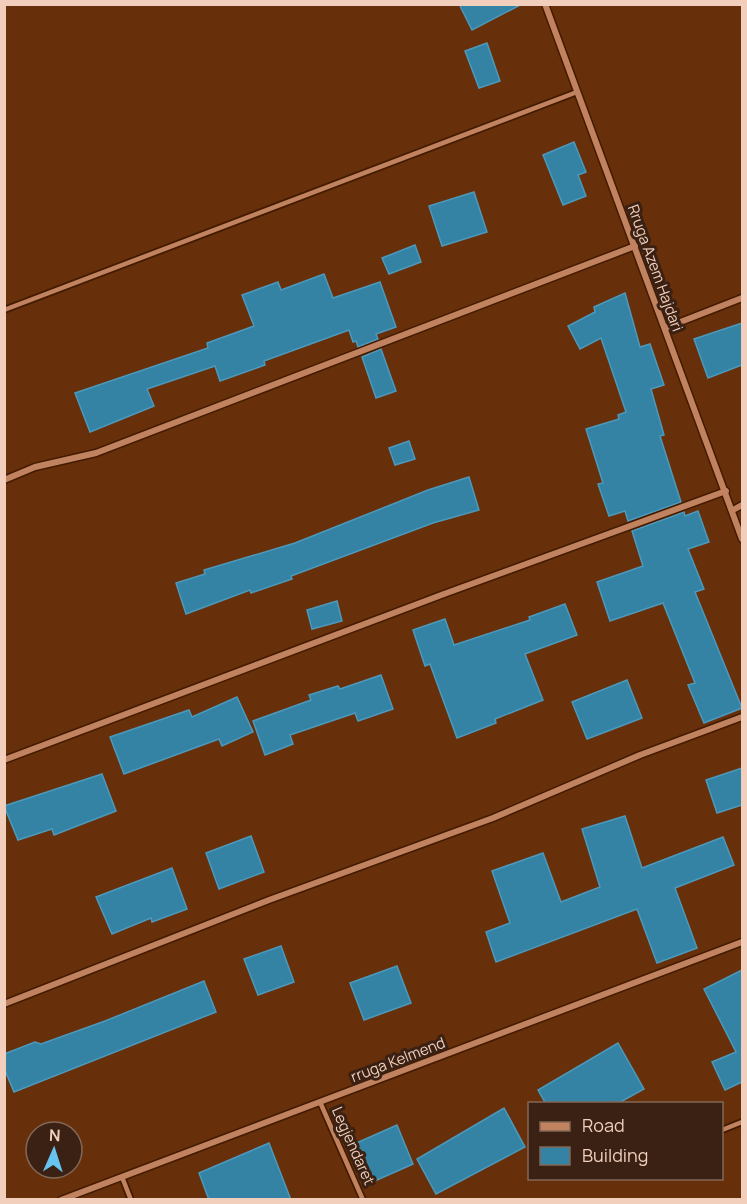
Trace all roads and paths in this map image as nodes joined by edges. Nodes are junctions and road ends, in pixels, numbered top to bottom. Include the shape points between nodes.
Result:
1 (544, 4) edge
2 (577, 92) junction
3 (635, 246) junction
4 (742, 298) edge
5 (4, 309) edge
6 (665, 328) junction
7 (4, 480) edge
8 (726, 491) junction
9 (742, 506) edge
10 (732, 510) junction
11 (742, 539) edge
12 (742, 717) edge
13 (4, 760) edge
14 (742, 942) edge
15 (4, 1004) edge
16 (320, 1102) junction
17 (742, 1122) edge
18 (723, 1131) edge
19 (122, 1178) junction
20 (62, 1200) edge
21 (131, 1200) edge
22 (363, 1200) edge

1 - 2 street, Rruga Azem Hajdari
2 - 3 street, Rruga Azem Hajdari
2 - 5 lane
3 - 6 street, Rruga Azem Hajdari
3 - 7 street via 96,453 35,467
4 - 6 street
6 - 8 street, Rruga Azem Hajdari
8 - 10 street, Rruga Azem Hajdari
8 - 13 street
9 - 10 street
10 - 11 street, Rruga Azem Hajdari
12 - 15 street via 640,755 493,818
14 - 16 street, rruga Kelmend
16 - 19 street, rruga Kelmend
16 - 22 lane, Legjendaret
17 - 18 lane
19 - 20 street, rruga Kelmend
19 - 21 lane

